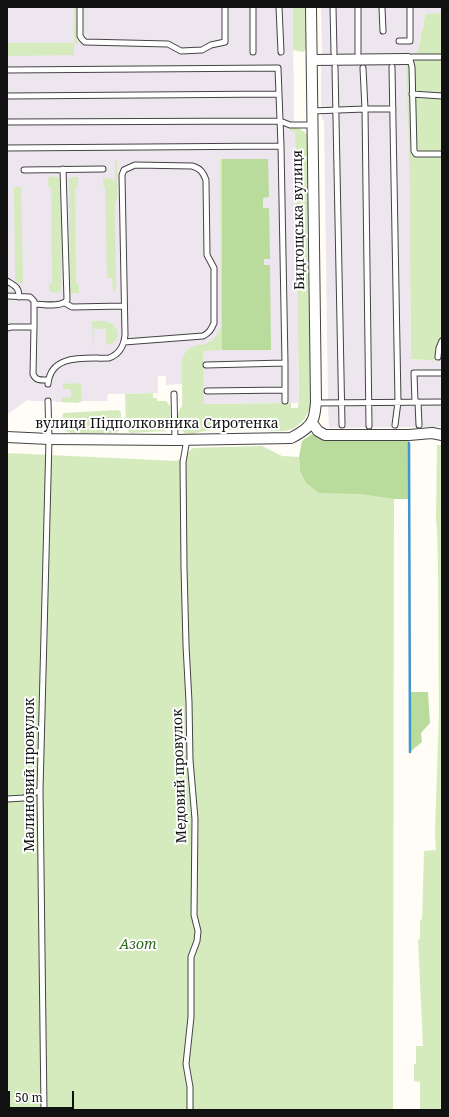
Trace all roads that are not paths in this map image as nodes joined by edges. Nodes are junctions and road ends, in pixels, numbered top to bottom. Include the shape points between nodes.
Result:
1 (80, 7) edge
2 (225, 7) edge
3 (253, 7) edge
4 (279, 7) edge
5 (311, 7) edge
6 (333, 7) edge
7 (358, 7) edge
8 (382, 7) edge
9 (410, 7) edge
10 (382, 31) dead end
11 (399, 41) dead end
12 (254, 52) dead end
13 (281, 52) dead end
14 (334, 53) dead end
15 (358, 53) dead end
16 (442, 57) edge
17 (408, 59) junction
18 (312, 60) junction
19 (335, 67) dead end
20 (392, 67) dead end
21 (363, 68) dead end
22 (7, 70) edge
23 (279, 94) junction
24 (412, 94) junction
25 (7, 96) edge
26 (442, 96) edge
27 (365, 109) junction
28 (393, 109) junction
29 (336, 110) junction
30 (312, 111) junction
31 (7, 122) edge
32 (280, 122) junction
33 (312, 125) junction
34 (281, 146) junction
35 (7, 148) edge
36 (442, 154) edge
37 (63, 169) junction
38 (103, 169) dead end
39 (24, 170) dead end
40 (7, 281) edge
41 (7, 296) edge
42 (20, 297) junction
43 (65, 303) junction
44 (34, 304) junction
45 (124, 306) junction
46 (34, 327) junction
47 (7, 328) edge
48 (442, 341) edge
49 (124, 342) junction
50 (438, 357) dead end
51 (285, 363) junction
52 (206, 365) dead end
53 (442, 373) edge
54 (286, 390) junction
55 (207, 391) dead end
56 (174, 394) dead end
57 (48, 401) dead end
58 (285, 401) dead end
59 (369, 402) junction
60 (398, 402) junction
61 (416, 402) junction
62 (442, 402) edge
63 (316, 403) junction
64 (342, 403) junction
65 (342, 425) dead end
66 (395, 425) dead end
67 (419, 425) dead end
68 (308, 426) junction
69 (369, 426) dead end
70 (442, 435) edge
71 (7, 437) edge
72 (49, 439) junction
73 (175, 440) junction
74 (187, 440) junction
75 (40, 790) junction
76 (7, 798) edge
77 (44, 1110) edge
78 (190, 1110) edge

1 - 2 lane via 80,36 85,42 168,44 181,51 202,50 225,42
3 - 12 lane
4 - 13 lane
5 - 18 street, Бидгощська вулиця
6 - 14 lane
7 - 15 lane
8 - 10 lane
9 - 11 lane via 410,41
16 - 17 lane
17 - 18 street
17 - 24 lane via 412,67
18 - 30 street, Бидгощська вулиця
19 - 29 lane
20 - 28 lane
21 - 27 lane
22 - 23 lane via 278,68
23 - 25 lane
23 - 32 lane
24 - 26 lane
24 - 36 lane via 414,151 416,154
27 - 28 lane
27 - 29 lane
27 - 59 lane
28 - 60 lane
29 - 30 lane
29 - 64 lane
30 - 33 street, Бидгощська вулиця
31 - 32 lane
32 - 33 lane via 290,125
32 - 34 lane
33 - 63 street, Бидгощська вулиця
34 - 35 lane
34 - 51 lane
37 - 38 lane
37 - 39 lane
37 - 43 lane via 67,300
40 - 42 lane via 17,287
41 - 42 lane
42 - 44 lane via 30,297
43 - 44 lane
43 - 45 lane via 72,307
44 - 46 lane
45 - 49 lane
45 - 49 lane via 124,170 135,165 198,168 206,180 207,255 214,268 212,329 203,336
46 - 47 lane
46 - 49 lane via 33,374 38,380 48,382 50,373 61,362 70,359 109,358 120,351
48 - 50 lane
51 - 52 lane
51 - 54 lane
53 - 61 lane via 414,373
54 - 55 lane
54 - 58 lane
56 - 73 lane
57 - 72 lane, Малиновий провулок
59 - 60 lane
59 - 64 lane
59 - 69 lane
60 - 61 lane
60 - 66 lane
61 - 62 lane
61 - 67 lane
63 - 64 lane
63 - 68 street, Бидгощська вулиця via 314,418
64 - 65 lane
68 - 70 street via 325,435
68 - 74 street, вулиця Підполковника Сиротенка via 292,438
71 - 72 street, вулиця Підполковника Сиротенка
72 - 73 street, вулиця Підполковника Сиротенка
72 - 75 lane, Малиновий провулок
73 - 74 street, вулиця Підполковника Сиротенка
74 - 78 lane, Медовий провулок via 183,462 184,567 190,760 195,819 194,914 198,931 191,956 190,974 191,1017 186,1064
75 - 76 lane via 24,798
75 - 77 lane, Малиновий провулок

